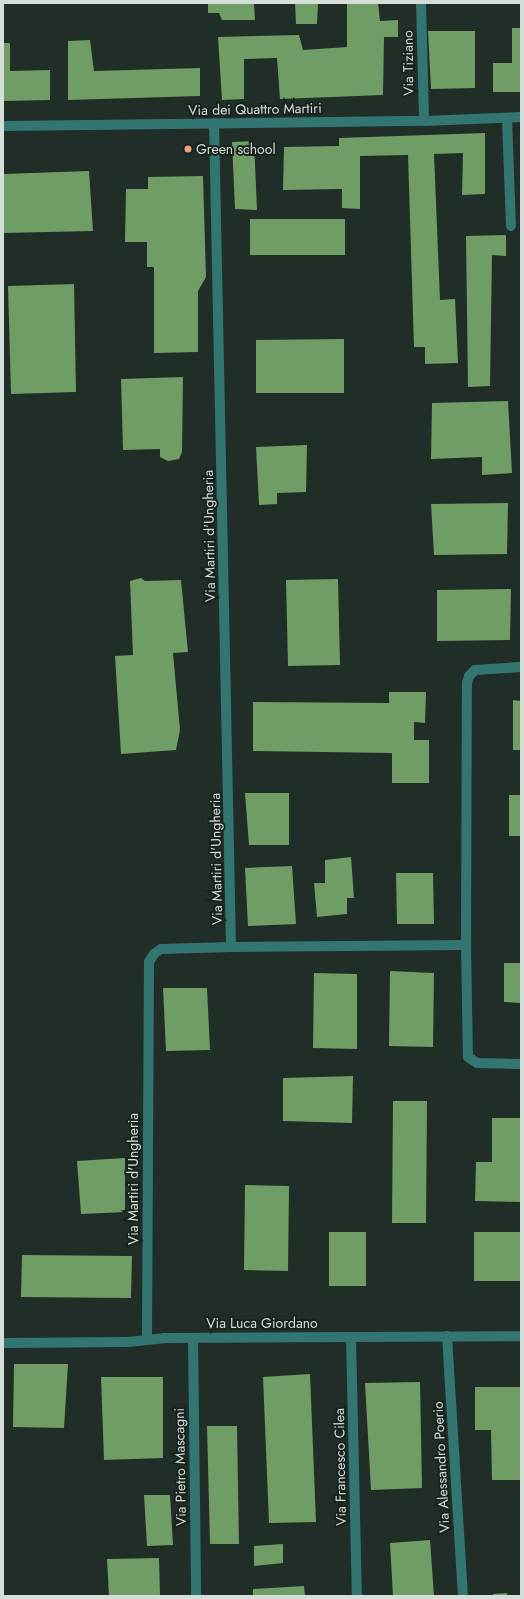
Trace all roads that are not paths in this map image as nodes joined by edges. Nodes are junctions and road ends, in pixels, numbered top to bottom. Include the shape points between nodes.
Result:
1 (421, 3) edge
2 (521, 117) edge
3 (507, 118) junction
4 (424, 122) junction
5 (214, 123) junction
6 (3, 126) edge
7 (511, 226) dead end
8 (521, 667) edge
9 (466, 945) junction
10 (231, 947) junction
11 (521, 1064) edge
12 (447, 1336) junction
13 (521, 1336) edge
14 (351, 1337) junction
15 (193, 1338) junction
16 (147, 1340) junction
17 (3, 1343) edge
18 (196, 1596) edge
19 (357, 1596) edge
20 (463, 1596) edge

1 - 4 street, Via Tiziano
2 - 3 street, Via dei Quattro Martiri
3 - 4 street, Via dei Quattro Martiri
3 - 7 street
4 - 5 street, Via dei Quattro Martiri
5 - 6 street, Via dei Quattro Martiri
5 - 10 street, Via Martiri d'Ungheria
8 - 9 street via 479,669 472,672 467,683
9 - 10 street, Via Martiri d'Ungheria
9 - 11 street via 468,1057 477,1063
10 - 16 street, Via Martiri d'Ungheria via 162,949 154,954 150,962
12 - 13 street, Via Luca Giordano
12 - 14 street, Via Luca Giordano
12 - 20 street, Via Alessandro Poerio
14 - 15 street, Via Luca Giordano
14 - 19 street, Via Francesco Cilea
15 - 16 street, Via Luca Giordano
15 - 18 street, Via Pietro Mascagni
16 - 17 street, Via Luca Giordano

